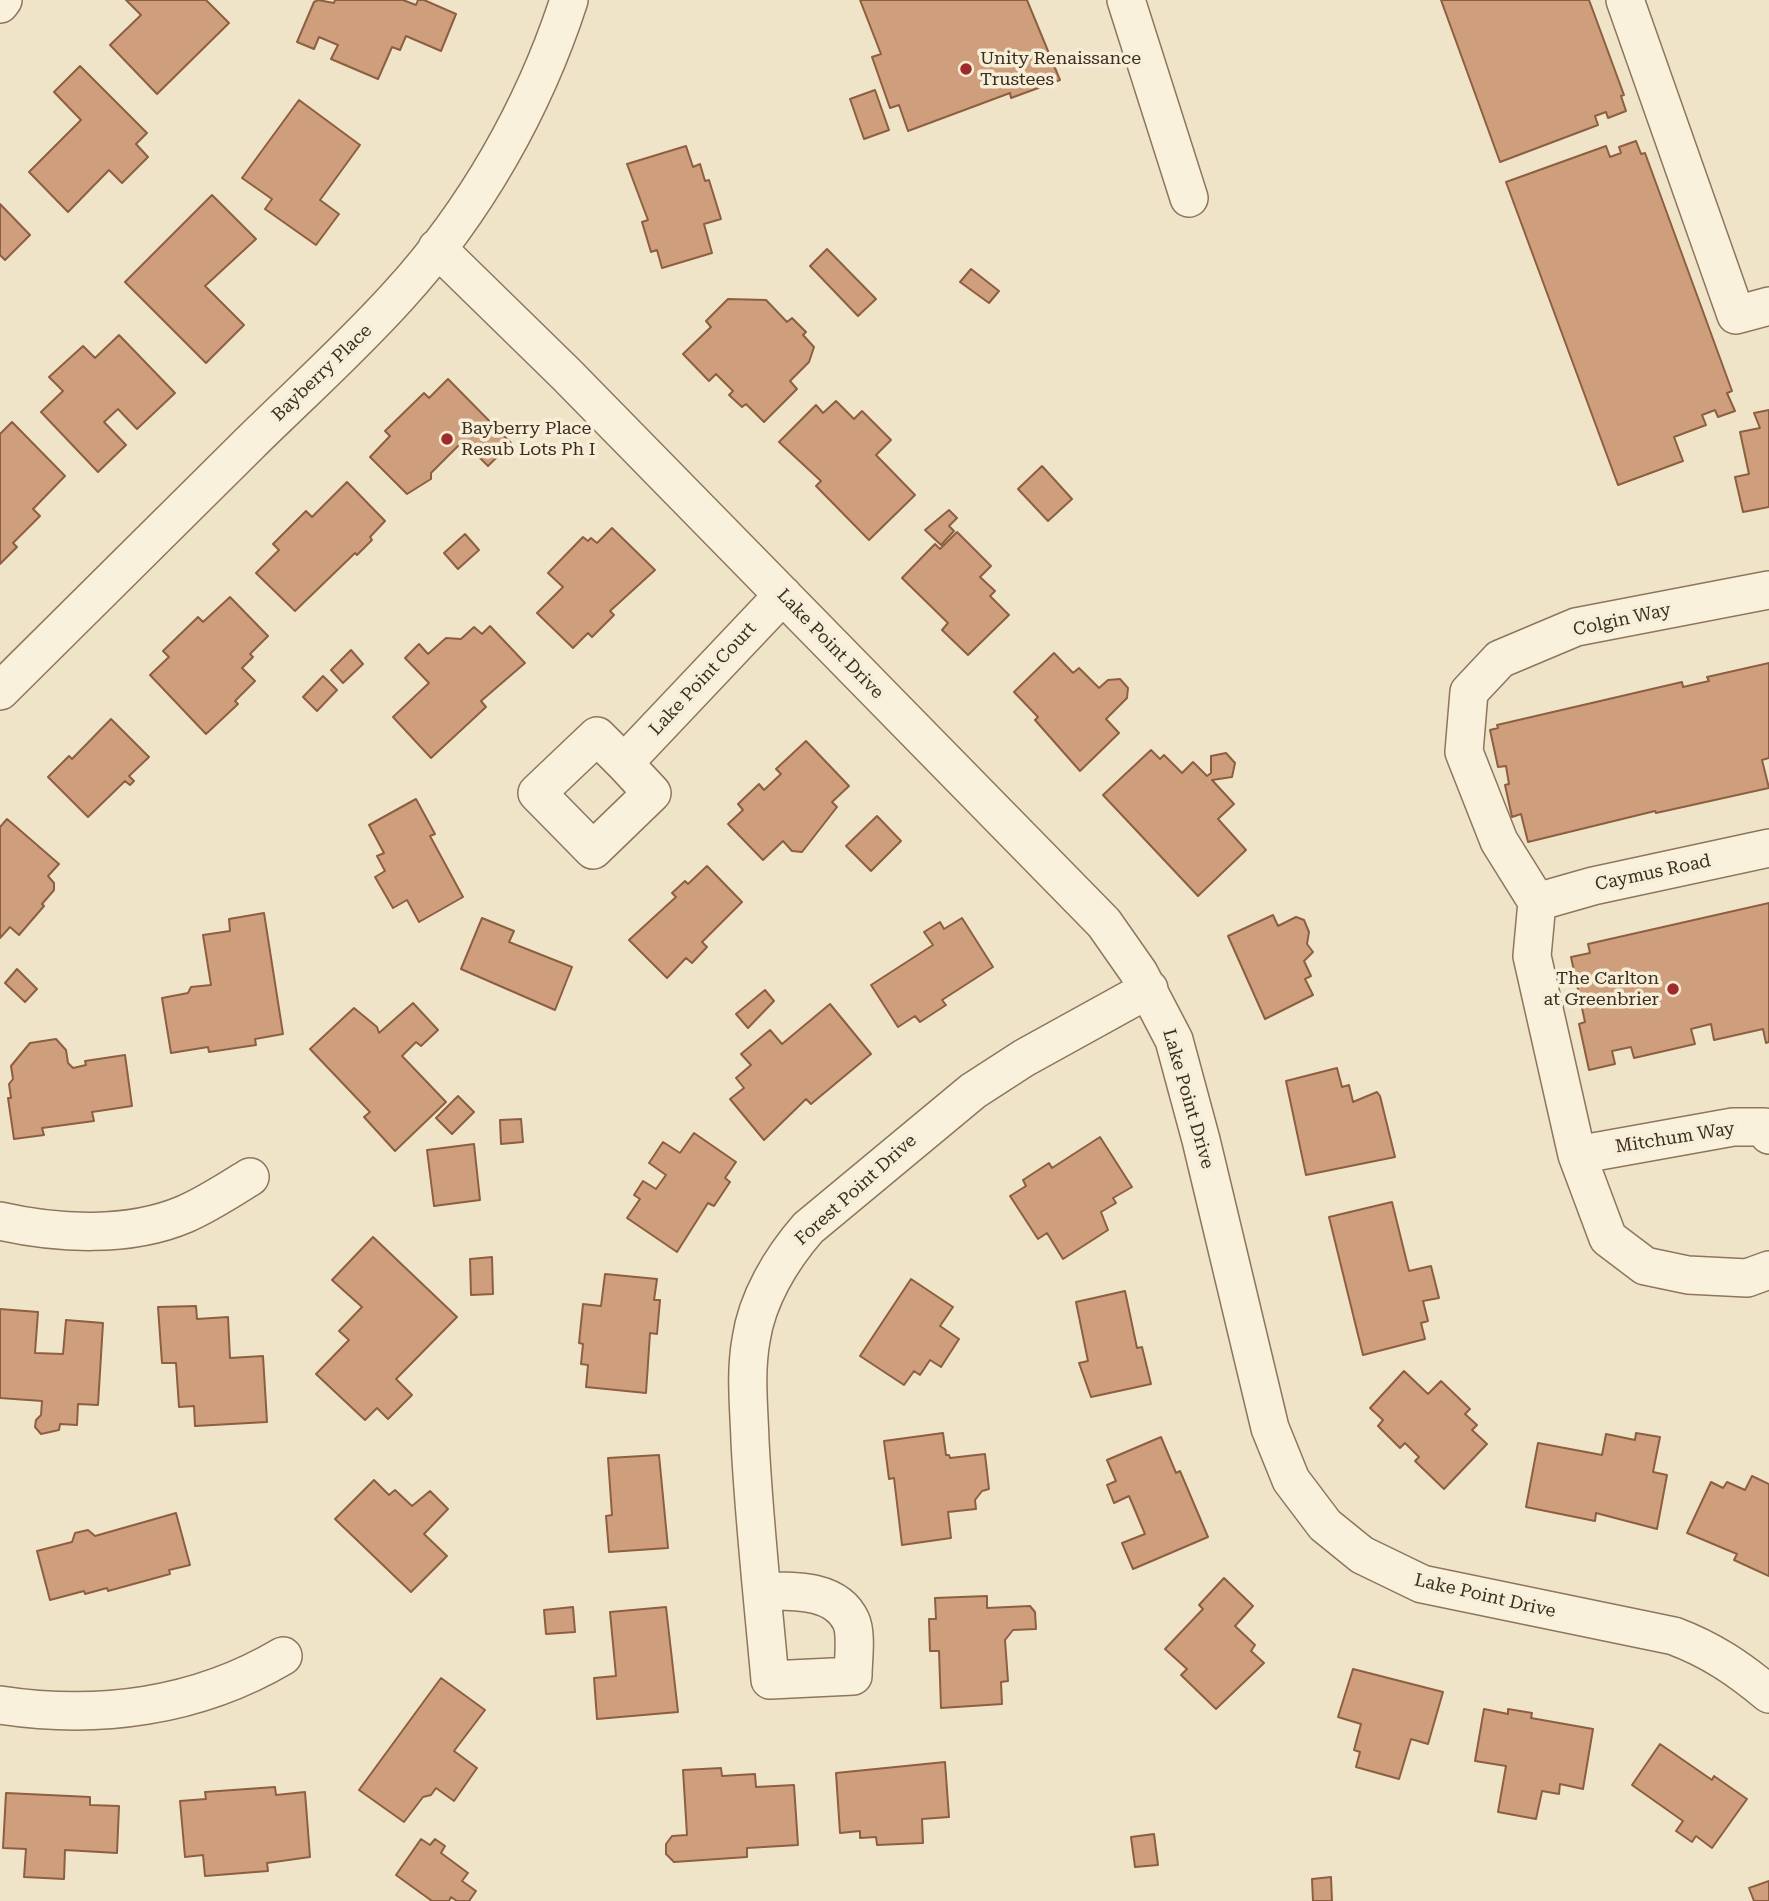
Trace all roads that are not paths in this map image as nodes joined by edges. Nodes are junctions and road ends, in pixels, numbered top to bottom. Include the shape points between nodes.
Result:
1 (569, 0) edge
2 (1126, 0) edge
3 (1625, 0) edge
4 (1189, 198) dead end
5 (438, 248) junction
6 (1769, 306) edge
7 (1769, 590) edge
8 (782, 595) junction
9 (0, 691) edge
10 (624, 764) dead end
11 (1769, 848) edge
12 (1537, 902) junction
13 (1149, 989) junction
14 (1769, 1135) edge
15 (1577, 1155) junction
16 (250, 1177) dead end
17 (0, 1221) edge
18 (1769, 1270) edge
19 (762, 1591) dead end
20 (283, 1656) dead end
21 (1769, 1694) edge
22 (0, 1705) edge

1 - 5 street, Bayberry Place via 529,100 499,159
2 - 4 street
3 - 6 street via 1736,315
5 - 8 street, Lake Point Drive
5 - 9 street, Bayberry Place via 323,375
7 - 12 street, Colgin Way via 1576,627 1500,659 1469,692 1464,752 1499,841
8 - 10 street, Lake Point Court
8 - 13 street, Lake Point Drive via 1104,923
11 - 12 street, Caymus Road
12 - 15 street via 1532,956
13 - 19 street, Forest Point Drive via 972,1091 808,1228 791,1248 761,1302 747,1378
13 - 21 street, Lake Point Drive via 1174,1040 1198,1127 1270,1428 1291,1480 1325,1525 1362,1555 1422,1584 1674,1636 1705,1647
14 - 15 street, Mitchum Way via 1764,1127 1733,1127
15 - 18 street via 1608,1238 1644,1266 1688,1275 1746,1278
16 - 17 street via 182,1215 133,1228 28,1228
20 - 22 street via 248,1676 169,1703 96,1711

